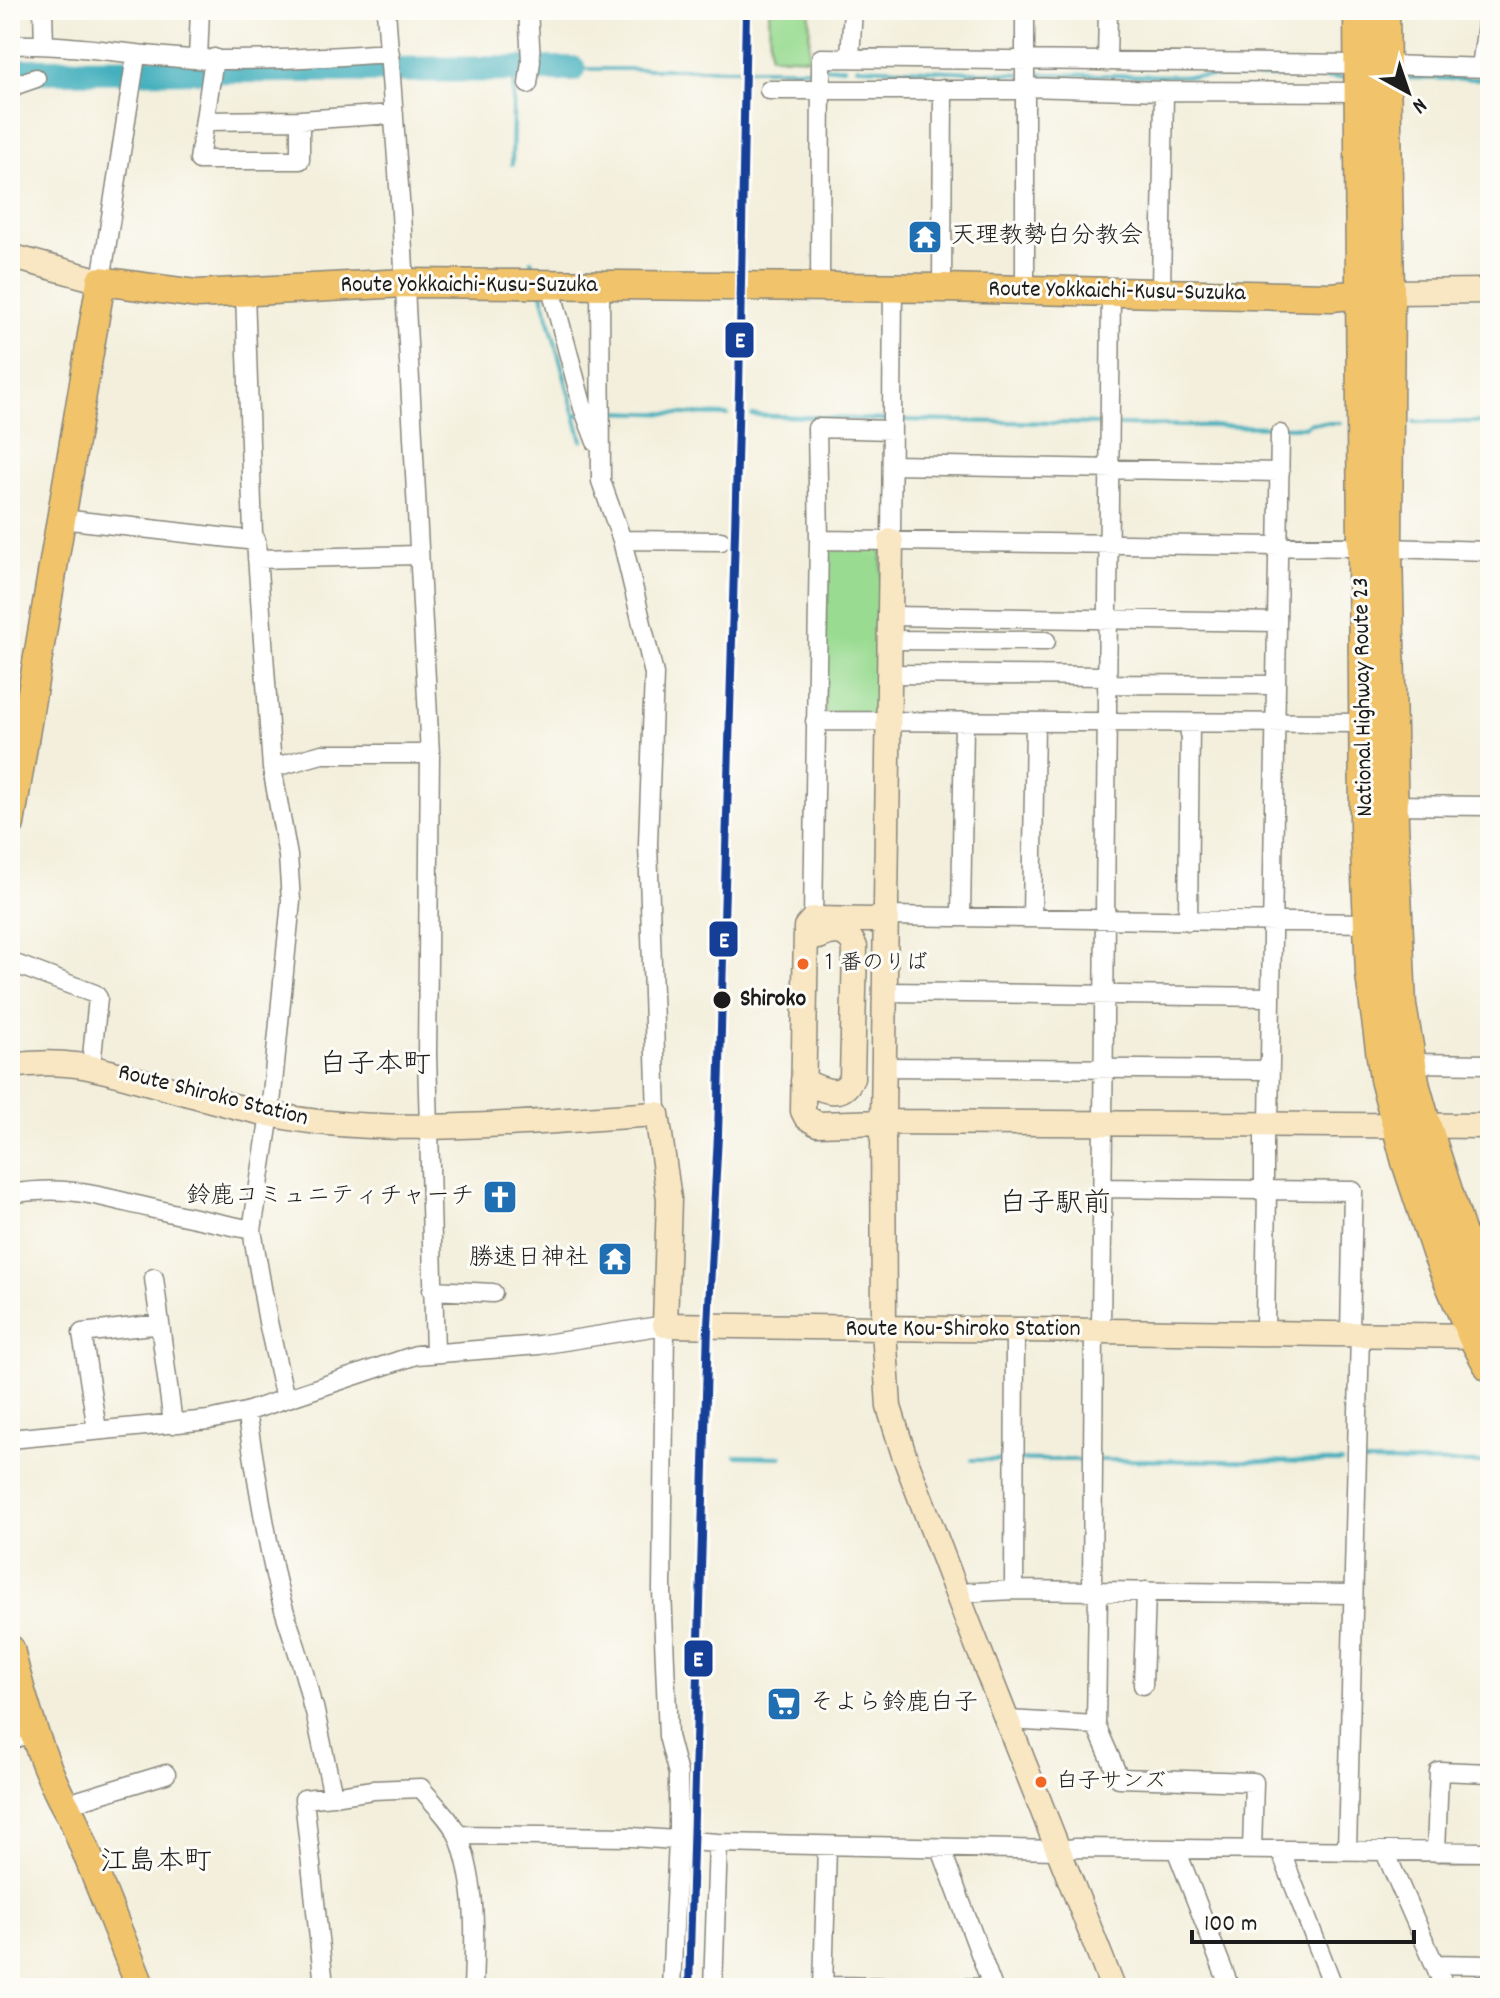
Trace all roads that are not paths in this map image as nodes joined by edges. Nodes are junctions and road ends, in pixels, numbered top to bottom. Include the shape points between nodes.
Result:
1 (43, 10) edge
2 (200, 10) edge
3 (386, 10) edge
4 (528, 10) edge
5 (853, 10) edge
6 (1025, 10) edge
7 (1108, 10) edge
8 (1360, 10) edge
9 (1383, 10) edge
10 (1489, 10) edge
11 (44, 44) junction
12 (10, 45) edge
13 (390, 55) junction
14 (850, 57) junction
15 (135, 58) junction
16 (1025, 61) junction
17 (1107, 62) junction
18 (209, 65) junction
19 (1486, 68) edge
20 (1372, 75) junction
21 (36, 78) dead end
22 (528, 84) dead end
23 (821, 86) junction
24 (1025, 87) junction
25 (943, 89) junction
26 (769, 90) dead end
27 (10, 91) edge
28 (1164, 91) junction
29 (394, 114) junction
30 (300, 120) junction
31 (206, 121) junction
32 (10, 256) edge
33 (101, 281) junction
34 (405, 283) junction
35 (550, 285) junction
36 (600, 285) junction
37 (820, 287) junction
38 (893, 287) junction
39 (942, 288) junction
40 (1025, 289) junction
41 (1111, 290) junction
42 (1490, 291) edge
43 (245, 292) junction
44 (1161, 292) junction
45 (1375, 292) junction
46 (593, 414) junction
47 (893, 424) junction
48 (1280, 434) dead end
49 (892, 465) junction
50 (1109, 468) junction
51 (1280, 472) junction
52 (62, 519) junction
53 (622, 540) junction
54 (819, 540) junction
55 (721, 541) dead end
56 (891, 541) junction
57 (1109, 542) junction
58 (1277, 545) junction
59 (1374, 547) junction
60 (256, 550) junction
61 (1490, 551) edge
62 (418, 555) junction
63 (1108, 620) junction
64 (1277, 622) junction
65 (890, 628) junction
66 (1046, 641) dead end
67 (889, 674) junction
68 (1108, 680) junction
69 (1276, 685) junction
70 (815, 721) junction
71 (888, 721) junction
72 (1107, 721) junction
73 (964, 722) junction
74 (1035, 722) junction
75 (1190, 723) junction
76 (1275, 723) junction
77 (1365, 723) junction
78 (430, 754) junction
79 (15, 768) edge
80 (272, 768) junction
81 (1379, 805) junction
82 (1490, 806) edge
83 (10, 824) edge
84 (886, 916) junction
85 (961, 917) junction
86 (1032, 918) junction
87 (813, 919) junction
88 (1104, 920) junction
89 (1188, 921) junction
90 (1272, 921) junction
91 (1369, 923) junction
92 (806, 945) junction
93 (10, 962) edge
94 (886, 992) junction
95 (1104, 995) junction
96 (1270, 997) junction
97 (1410, 1063) junction
98 (1490, 1064) edge
99 (10, 1066) edge
100 (91, 1066) junction
101 (883, 1067) junction
102 (1103, 1070) junction
103 (1268, 1070) junction
104 (803, 1081) junction
105 (270, 1114) junction
106 (657, 1114) junction
107 (883, 1122) junction
108 (1101, 1123) junction
109 (1266, 1124) junction
110 (1412, 1126) junction
111 (1490, 1126) edge
112 (428, 1128) junction
113 (1102, 1188) junction
114 (1265, 1189) junction
115 (10, 1194) edge
116 (252, 1230) junction
117 (154, 1278) dead end
118 (432, 1290) junction
119 (493, 1293) dead end
120 (160, 1324) junction
121 (665, 1325) junction
122 (1485, 1328) edge
123 (1015, 1329) junction
124 (884, 1330) junction
125 (1098, 1331) junction
126 (1265, 1332) junction
127 (1355, 1333) junction
128 (435, 1353) junction
129 (1490, 1365) edge
130 (285, 1399) junction
131 (246, 1412) junction
132 (173, 1424) junction
133 (97, 1430) junction
134 (10, 1439) edge
135 (1014, 1590) junction
136 (1095, 1590) junction
137 (1146, 1591) junction
138 (957, 1593) junction
139 (1352, 1594) junction
140 (10, 1649) edge
141 (1143, 1685) dead end
142 (1008, 1720) junction
143 (1096, 1725) junction
144 (22, 1736) edge
145 (1490, 1773) edge
146 (166, 1774) dead end
147 (333, 1796) junction
148 (64, 1805) junction
149 (458, 1835) junction
150 (678, 1840) junction
151 (718, 1843) junction
152 (827, 1846) junction
153 (941, 1849) junction
154 (1176, 1849) junction
155 (1060, 1850) junction
156 (1252, 1850) junction
157 (1347, 1851) junction
158 (1281, 1852) junction
159 (1385, 1852) junction
160 (1436, 1852) junction
161 (1490, 1852) edge
162 (1434, 1964) junction
163 (1490, 1965) edge
164 (323, 1976) dead end
165 (823, 1987) edge
166 (141, 1988) edge
167 (473, 1988) edge
168 (671, 1988) edge
169 (713, 1988) edge
170 (993, 1988) edge
171 (1113, 1988) edge
172 (1230, 1988) edge
173 (1334, 1988) edge
174 (1445, 1988) edge

1 - 11 street
2 - 18 street
3 - 13 street
4 - 22 street
5 - 14 street
6 - 16 street
7 - 17 street
8 - 20 highway, National Highway Route 23
9 - 20 highway, National Highway Route 23
10 - 19 street
11 - 12 street
11 - 15 street
13 - 18 street
13 - 29 street
14 - 16 street
14 - 23 street via 821,58
15 - 18 street
15 - 33 street
16 - 17 street
16 - 24 street
17 - 20 street
18 - 31 street
19 - 20 street
20 - 28 street
20 - 45 highway, National Highway Route 23
21 - 27 street
23 - 25 street
23 - 26 street
23 - 37 street
24 - 25 street
24 - 28 street
24 - 40 street
25 - 39 street
28 - 44 street
29 - 30 street
29 - 34 street
30 - 31 street
30 - 31 street via 300,160 199,160
32 - 33 street
33 - 43 main road, Route Yokkaichi-Kusu-Suzuka via 174,292
33 - 52 main road
34 - 35 main road, Route Yokkaichi-Kusu-Suzuka
34 - 43 main road, Route Yokkaichi-Kusu-Suzuka
34 - 62 street
35 - 36 main road, Route Yokkaichi-Kusu-Suzuka
35 - 46 street
36 - 37 main road, Route Yokkaichi-Kusu-Suzuka
36 - 46 street
37 - 38 main road, Route Yokkaichi-Kusu-Suzuka
38 - 39 main road, Route Yokkaichi-Kusu-Suzuka
38 - 47 street
39 - 40 main road, Route Yokkaichi-Kusu-Suzuka
40 - 41 main road, Route Yokkaichi-Kusu-Suzuka
41 - 44 main road, Route Yokkaichi-Kusu-Suzuka
41 - 50 street
42 - 45 street
43 - 60 street
44 - 45 main road, Route Yokkaichi-Kusu-Suzuka via 1331,297
45 - 59 highway, National Highway Route 23
46 - 53 street via 601,481
47 - 49 street
47 - 54 street via 817,428
48 - 51 street
49 - 50 street
49 - 56 street
50 - 51 street
50 - 57 street
51 - 58 street
52 - 60 street
52 - 79 main road
53 - 55 street
53 - 106 street via 654,674 648,844
54 - 56 street
54 - 70 street
56 - 57 street
56 - 65 street
57 - 58 street
57 - 63 street
58 - 59 street
58 - 64 street
59 - 61 street
59 - 77 highway, National Highway Route 23
59 - 81 highway, National Highway Route 23
60 - 62 street
60 - 80 street
62 - 78 street
63 - 64 street
63 - 65 street
63 - 68 street
64 - 69 street
65 - 66 street
65 - 67 street
67 - 68 street
67 - 71 street
68 - 69 street
68 - 72 street
69 - 76 street
70 - 71 street
70 - 87 street
71 - 73 street
71 - 84 street
72 - 74 street
72 - 75 street
72 - 88 street
73 - 74 street
73 - 85 street
74 - 86 street
75 - 76 street
75 - 89 street
76 - 77 street
76 - 90 street
77 - 81 highway, National Highway Route 23
78 - 80 street via 322,754
78 - 112 street
79 - 83 main road
80 - 105 street via 291,901
81 - 82 street
81 - 91 highway, National Highway Route 23
81 - 97 highway, National Highway Route 23
84 - 85 street
84 - 87 street
84 - 94 street
85 - 86 street
86 - 88 street
87 - 92 street via 806,927
88 - 89 street
88 - 95 street
89 - 90 street
90 - 91 street
90 - 96 street
91 - 110 highway, National Highway Route 23 via 1386,1079
92 - 104 street
92 - 104 street via 830,932 843,933 853,940 855,951 852,1078 838,1092
93 - 100 street via 95,994
94 - 95 street
94 - 101 street
95 - 96 street
95 - 102 street
96 - 103 street
97 - 98 street
97 - 110 highway, National Highway Route 23
99 - 100 street, Route Shiroko Station
100 - 105 street, Route Shiroko Station
101 - 102 street
101 - 107 street
102 - 103 street
102 - 108 street
103 - 109 street
104 - 107 street via 803,1111 811,1121
105 - 112 street, Route Shiroko Station
105 - 116 street
106 - 112 street, Route Shiroko Station
106 - 121 street via 669,1199
107 - 108 street
107 - 124 street
108 - 109 street
108 - 113 street
109 - 110 street
109 - 114 street
110 - 111 street
110 - 122 highway, National Highway Route 23 via 1438,1252
112 - 118 street
113 - 114 street
113 - 125 street
114 - 126 street
114 - 127 street via 1353,1191
115 - 116 street via 42,1189 91,1192
116 - 130 street
117 - 120 street
118 - 119 street
118 - 128 street
120 - 132 street
120 - 133 street via 82,1333
121 - 124 street, Route Kou-Shiroko Station
121 - 128 street via 539,1345
121 - 150 street via 662,1590 668,1736 678,1774
122 - 127 street, Route Kou-Shiroko Station
122 - 129 highway, National Highway Route 23
123 - 124 street, Route Kou-Shiroko Station
123 - 125 street, Route Kou-Shiroko Station
123 - 135 street
124 - 138 street via 892,1423
125 - 126 street, Route Kou-Shiroko Station
125 - 136 street
126 - 127 street, Route Kou-Shiroko Station
127 - 139 street
128 - 130 street
130 - 131 street
131 - 132 street
131 - 147 street via 266,1539 314,1707
132 - 133 street
133 - 134 street
135 - 136 street
135 - 138 street
136 - 137 street
136 - 143 street
137 - 139 street
137 - 141 street
138 - 142 street
139 - 157 street
140 - 144 main road
142 - 143 street
142 - 155 street
143 - 156 street via 1119,1778 1254,1782
144 - 148 main road
145 - 160 street via 1439,1771
146 - 148 street
147 - 149 street via 421,1788
147 - 164 street via 304,1799
148 - 166 main road
149 - 150 street
149 - 167 street via 473,1907
150 - 151 street
150 - 168 street
151 - 152 street
151 - 169 street
152 - 153 street
152 - 165 street
153 - 155 street
153 - 170 street
154 - 155 street
154 - 156 street
154 - 172 street
155 - 171 street
156 - 158 street
157 - 158 street
157 - 159 street
158 - 173 street
159 - 160 street
159 - 162 street
160 - 161 street
162 - 163 street
162 - 174 street
165 - 170 street

